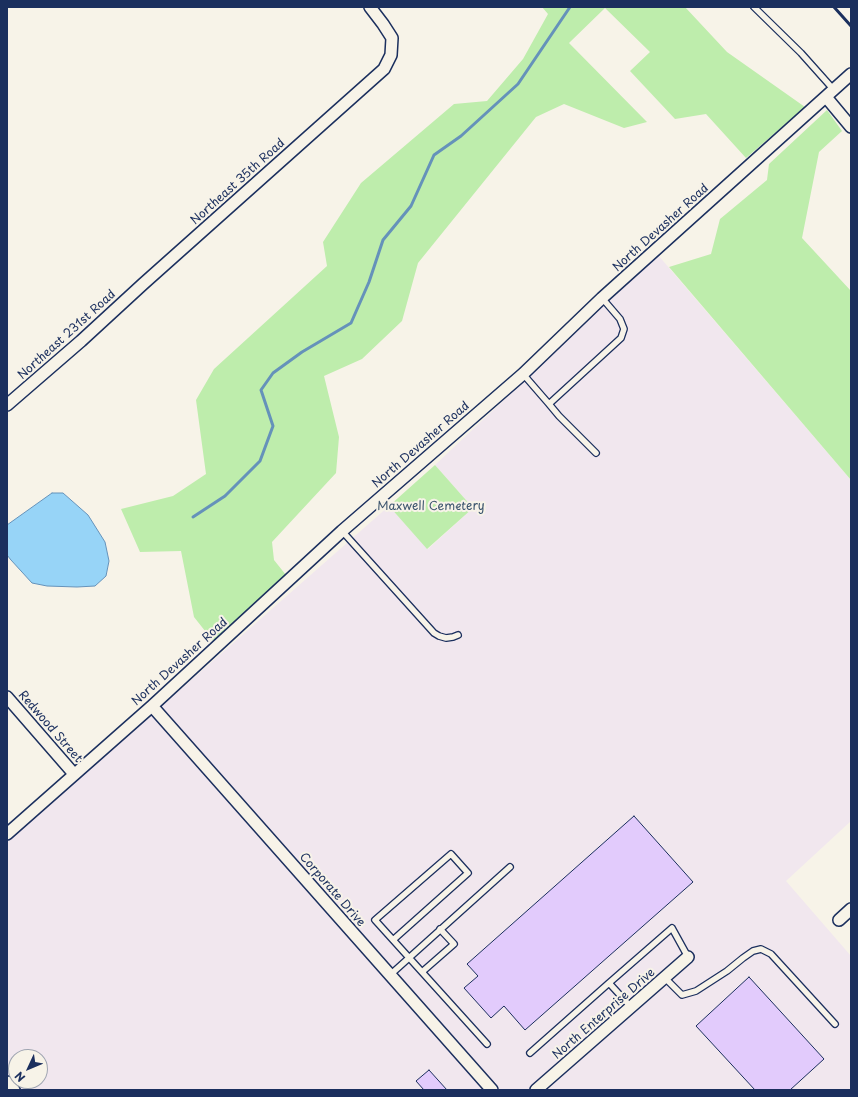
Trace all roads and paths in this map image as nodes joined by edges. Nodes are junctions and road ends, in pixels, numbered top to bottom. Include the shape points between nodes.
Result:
1 (370, 7) edge
2 (754, 7) edge
3 (851, 74) edge
4 (830, 93) junction
5 (851, 127) edge
6 (144, 284) joint
7 (602, 298) junction
8 (523, 374) junction
9 (550, 404) junction
10 (7, 405) edge
11 (596, 453) dead end
12 (342, 531) junction
13 (458, 635) dead end
14 (7, 697) edge
15 (152, 706) junction
16 (74, 774) junction
17 (7, 834) edge
18 (510, 867) dead end
19 (851, 909) edge
20 (839, 920) dead end
21 (440, 929) junction
22 (393, 940) junction
23 (409, 957) junction
24 (688, 957) joint
25 (422, 972) junction
26 (390, 975) junction
27 (665, 978) junction
28 (609, 983) junction
29 (631, 1007) junction
30 (835, 1024) dead end
31 (487, 1044) dead end
32 (530, 1053) dead end
33 (7, 1082) edge
34 (14, 1090) edge
35 (492, 1090) edge
36 (536, 1090) edge

1 - 6 street, Northeast 35th Road via 392,38 391,55 384,69
2 - 4 lane via 801,53
3 - 4 street, North Devasher Road
4 - 5 street
4 - 7 street, North Devasher Road
6 - 10 street, Northeast 231st Road
7 - 8 street, North Devasher Road
7 - 9 lane via 620,319 624,329 621,338
8 - 9 lane
8 - 12 street, North Devasher Road
9 - 11 lane
12 - 13 lane via 434,633 446,638
12 - 15 street, North Devasher Road
14 - 16 street, Redwood Street
15 - 16 street, North Devasher Road
15 - 26 street, Corporate Drive
16 - 17 street, North Devasher Road
18 - 21 lane
19 - 20 street
21 - 23 lane
21 - 25 lane via 454,944
22 - 22 lane via 375,920 451,854 468,873
22 - 23 lane
23 - 25 lane
23 - 26 lane
24 - 27 street, North Enterprise Drive
24 - 28 lane via 672,928
25 - 31 lane
26 - 35 street, Corporate Drive
27 - 29 street, North Enterprise Drive
27 - 30 lane via 682,994 696,992 753,951 761,949 771,954
28 - 29 lane
28 - 32 lane
29 - 36 street, North Enterprise Drive
33 - 34 street

